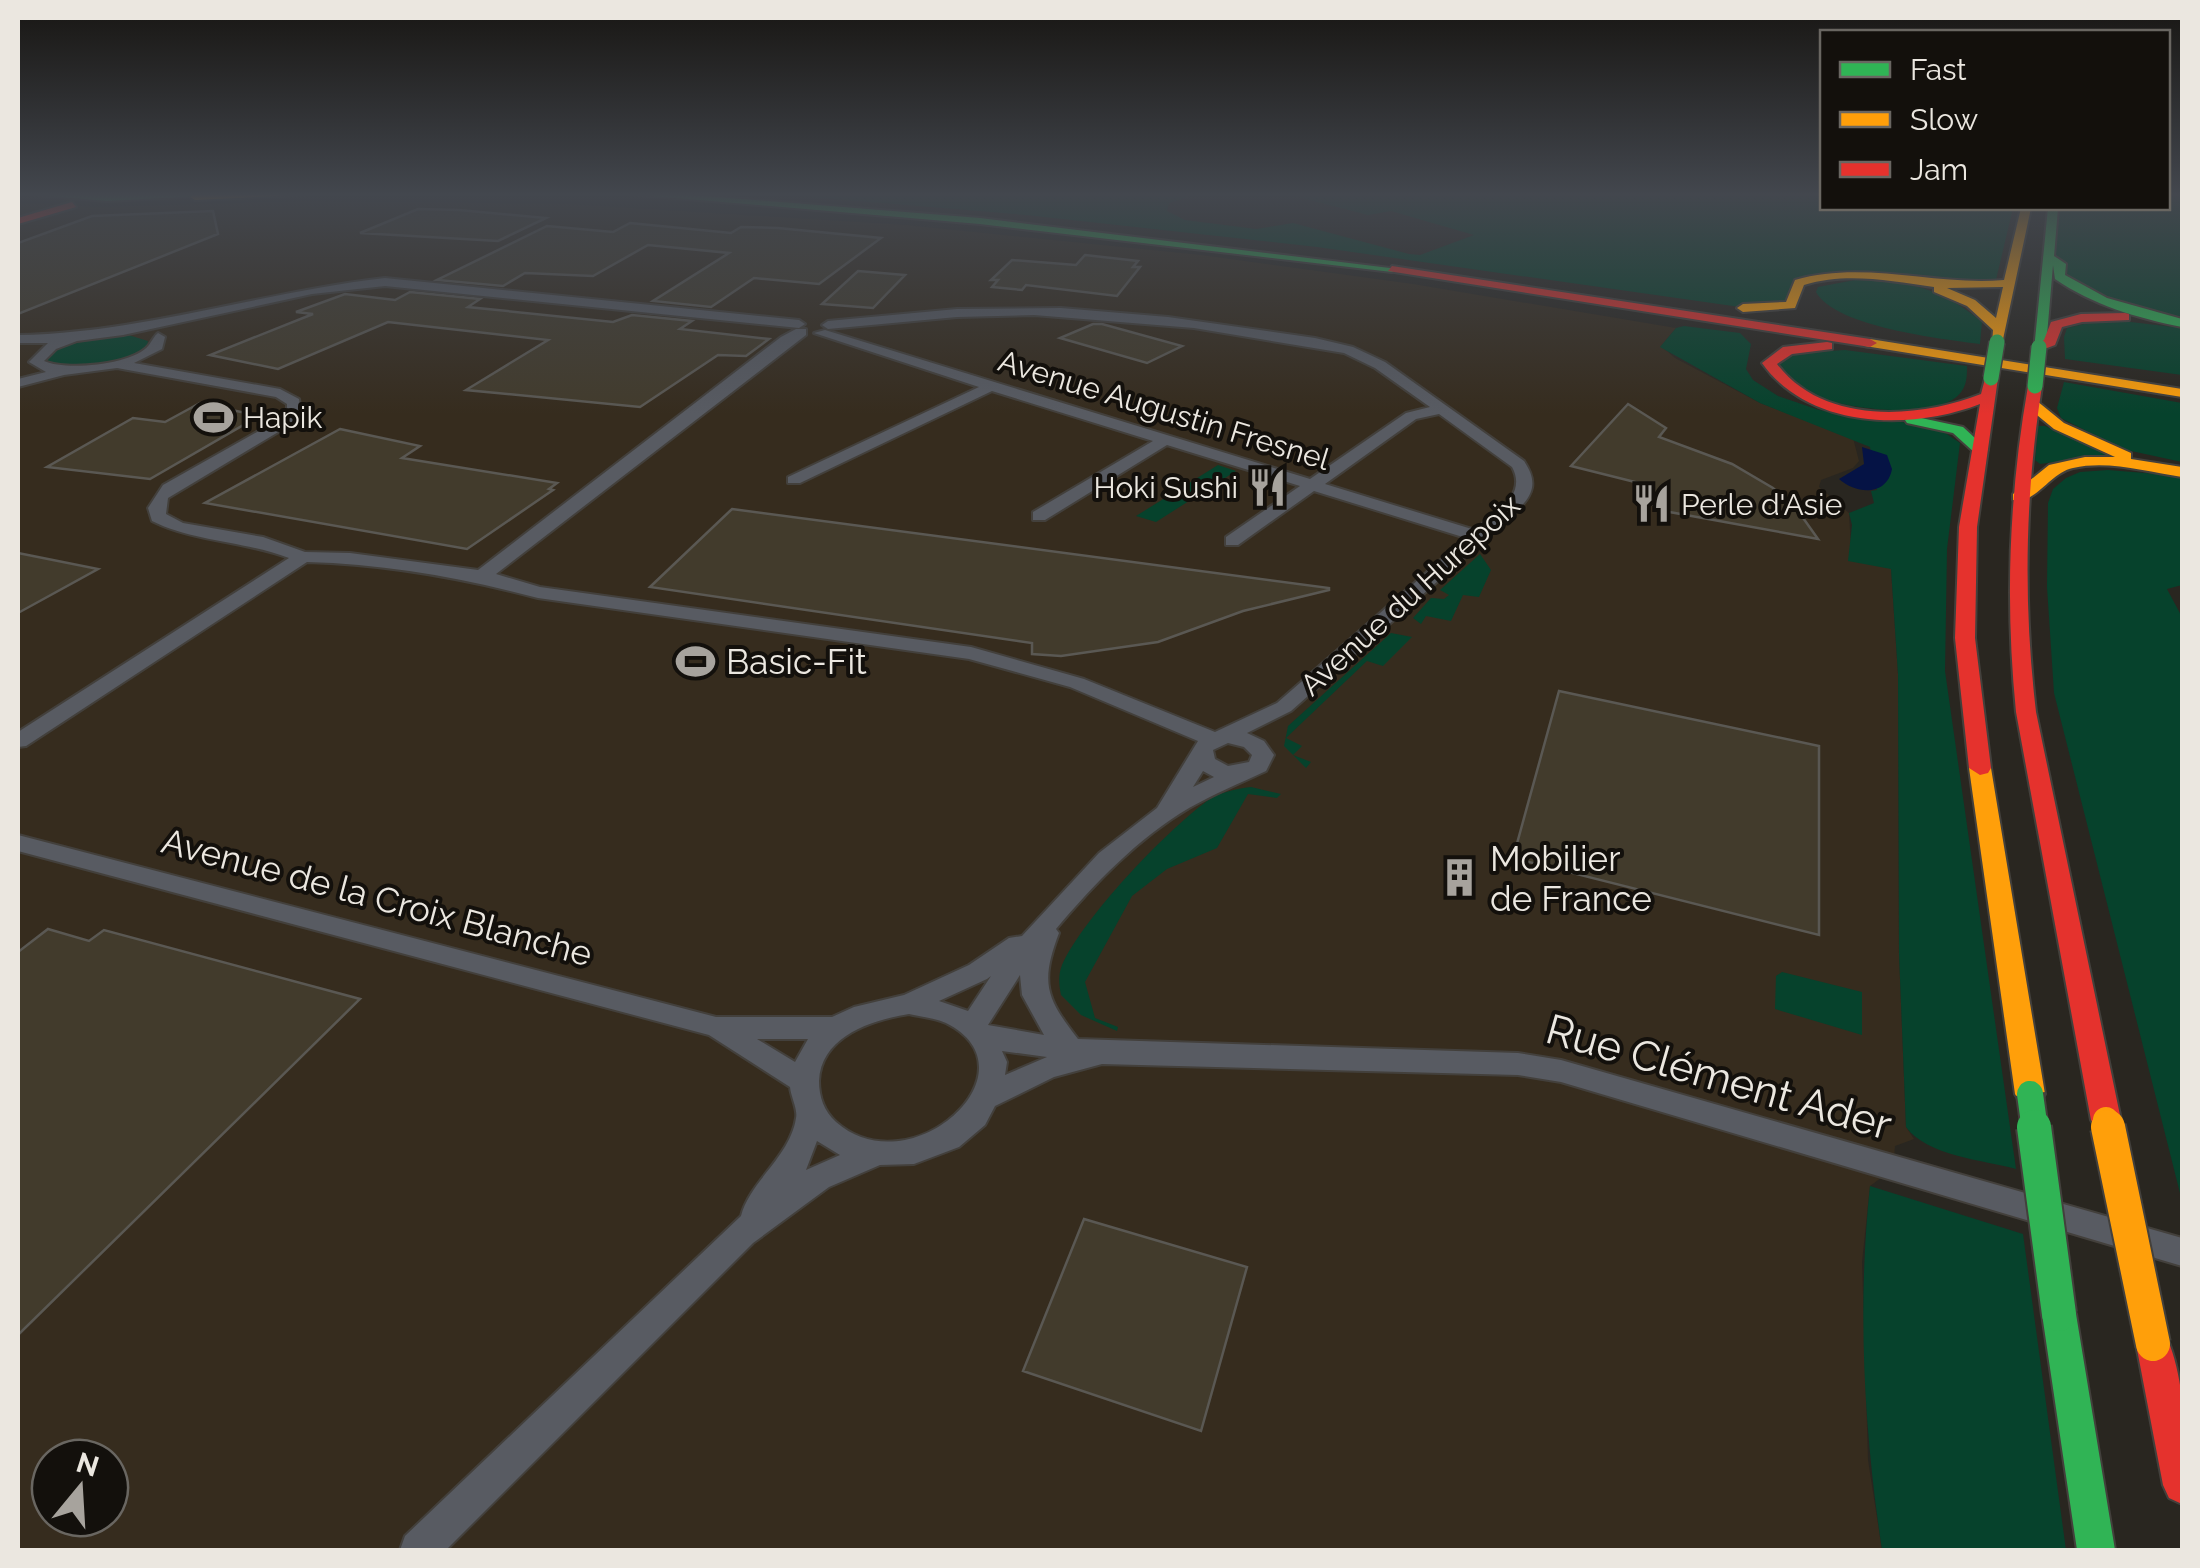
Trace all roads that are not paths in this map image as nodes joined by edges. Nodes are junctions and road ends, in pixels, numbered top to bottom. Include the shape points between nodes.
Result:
1 (1375, 267) edge
2 (1410, 267) edge
3 (2014, 267) edge
4 (2047, 267) edge
5 (2060, 267) edge
6 (2011, 283) junction
7 (1596, 291) junction
8 (1814, 301) dead end
9 (1656, 307) junction
10 (198, 314) junction
11 (1843, 317) dead end
12 (2182, 324) edge
13 (816, 330) junction
14 (109, 332) junction
15 (158, 337) junction
16 (76, 338) junction
17 (18, 339) edge
18 (1938, 349) junction
19 (1994, 360) junction
20 (36, 362) junction
21 (146, 362) junction
22 (76, 370) junction
23 (18, 375) edge
24 (2036, 376) junction
25 (2088, 378) junction
26 (2182, 380) edge
27 (18, 383) edge
28 (993, 385) junction
29 (2182, 393) edge
30 (2182, 401) edge
31 (1442, 409) junction
32 (1167, 440) junction
33 (1980, 450) junction
34 (2182, 470) edge
35 (794, 480) dead end
36 (1313, 485) junction
37 (2019, 497) junction
38 (1039, 516) dead end
39 (1478, 536) junction
40 (1232, 540) dead end
41 (303, 557) junction
42 (482, 576) junction
43 (1284, 707) junction
44 (18, 741) edge
45 (1210, 747) junction
46 (1262, 751) junction
47 (1236, 774) junction
48 (1162, 814) junction
49 (18, 842) edge
50 (1046, 923) junction
51 (909, 1004) junction
52 (716, 1027) junction
53 (838, 1027) junction
54 (979, 1032) junction
55 (1070, 1049) junction
56 (1101, 1054) junction
57 (802, 1081) junction
58 (990, 1096) junction
59 (811, 1118) junction
60 (876, 1154) junction
61 (742, 1233) junction
62 (2182, 1252) edge
63 (2182, 1486) edge
64 (419, 1550) edge
65 (2096, 1550) edge

1 - 9 main road
2 - 7 main road
3 - 6 main road
4 - 24 main road
5 - 12 main road via 2059,276 2079,292
6 - 7 main road via 1964,287 1833,275 1799,283 1790,306 1765,309
6 - 19 main road
7 - 18 main road
8 - 19 main road via 1812,283 1839,278 1889,279 1961,297 1981,309
9 - 18 main road
9 - 33 main road via 1758,338 1758,371 1784,393 1836,410 1947,426
10 - 13 street, Avenue du Hurepoix via 385,282 756,317
10 - 14 street, Avenue du Hurepoix
10 - 15 street, Avenue du Hurepoix
11 - 18 main road
12 - 24 main road via 2067,320 2056,325
13 - 28 street, Avenue Augustin Fresnel
13 - 31 street, Avenue du Hurepoix via 1033,311 1204,326 1347,349
13 - 42 street
14 - 15 street
14 - 16 street, Avenue du Hurepoix
15 - 21 street, Avenue du Hurepoix
16 - 17 street
16 - 20 street via 41,352
18 - 19 main road via 1812,346 1790,349 1769,363 1792,392 1870,412 1933,413
18 - 25 main road
18 - 26 main road
19 - 33 main road
20 - 22 street
20 - 23 street
21 - 22 street
21 - 41 street via 280,393 294,402 286,422 170,488 155,510 178,527 263,542
22 - 27 street
24 - 34 main road via 2059,426 2100,447
24 - 37 main road
25 - 29 main road
25 - 30 main road
28 - 32 street, Avenue Augustin Fresnel
28 - 35 street
31 - 36 street via 1411,416
31 - 39 street, Avenue du Hurepoix via 1509,456 1528,480 1525,493
32 - 36 street, Avenue Augustin Fresnel
32 - 38 street
33 - 65 main road, bridge via 1968,527 1970,704
34 - 37 main road via 2067,466 2042,476 2036,490
36 - 39 street, Avenue Augustin Fresnel
36 - 40 street
37 - 63 main road, bridge via 2018,648 2026,712
39 - 43 street, Avenue du Hurepoix
41 - 42 street
41 - 44 street
42 - 45 street via 538,592 970,653 1048,678 1067,692
43 - 45 street, Avenue du Hurepoix
43 - 46 street, Avenue du Hurepoix
45 - 46 street via 1247,740
45 - 47 street via 1213,769
45 - 48 street, Avenue du Hurepoix
46 - 47 street, Avenue du Hurepoix via 1258,766
47 - 48 street, Avenue du Hurepoix
48 - 50 street, Avenue du Hurepoix
49 - 52 street, Avenue de la Croix Blanche
50 - 51 street, Avenue du Hurepoix via 978,972
50 - 54 street, Avenue du Hurepoix via 1004,974
50 - 55 street via 1030,985 1035,1004
51 - 53 street
51 - 54 street via 955,1014
52 - 53 street, Avenue de la Croix Blanche
52 - 57 street, Avenue de la Croix Blanche
53 - 57 street via 814,1051
54 - 55 street, Rue Clément Ader
54 - 58 street via 994,1056
55 - 56 street, Rue Clément Ader
56 - 58 street, Rue Clément Ader via 1046,1068
56 - 62 street, Rue Clément Ader via 1518,1064 1562,1071
57 - 59 street
58 - 60 street via 968,1125 932,1146
59 - 60 street via 848,1148
59 - 61 street via 795,1161
60 - 61 street via 818,1178
61 - 64 street

